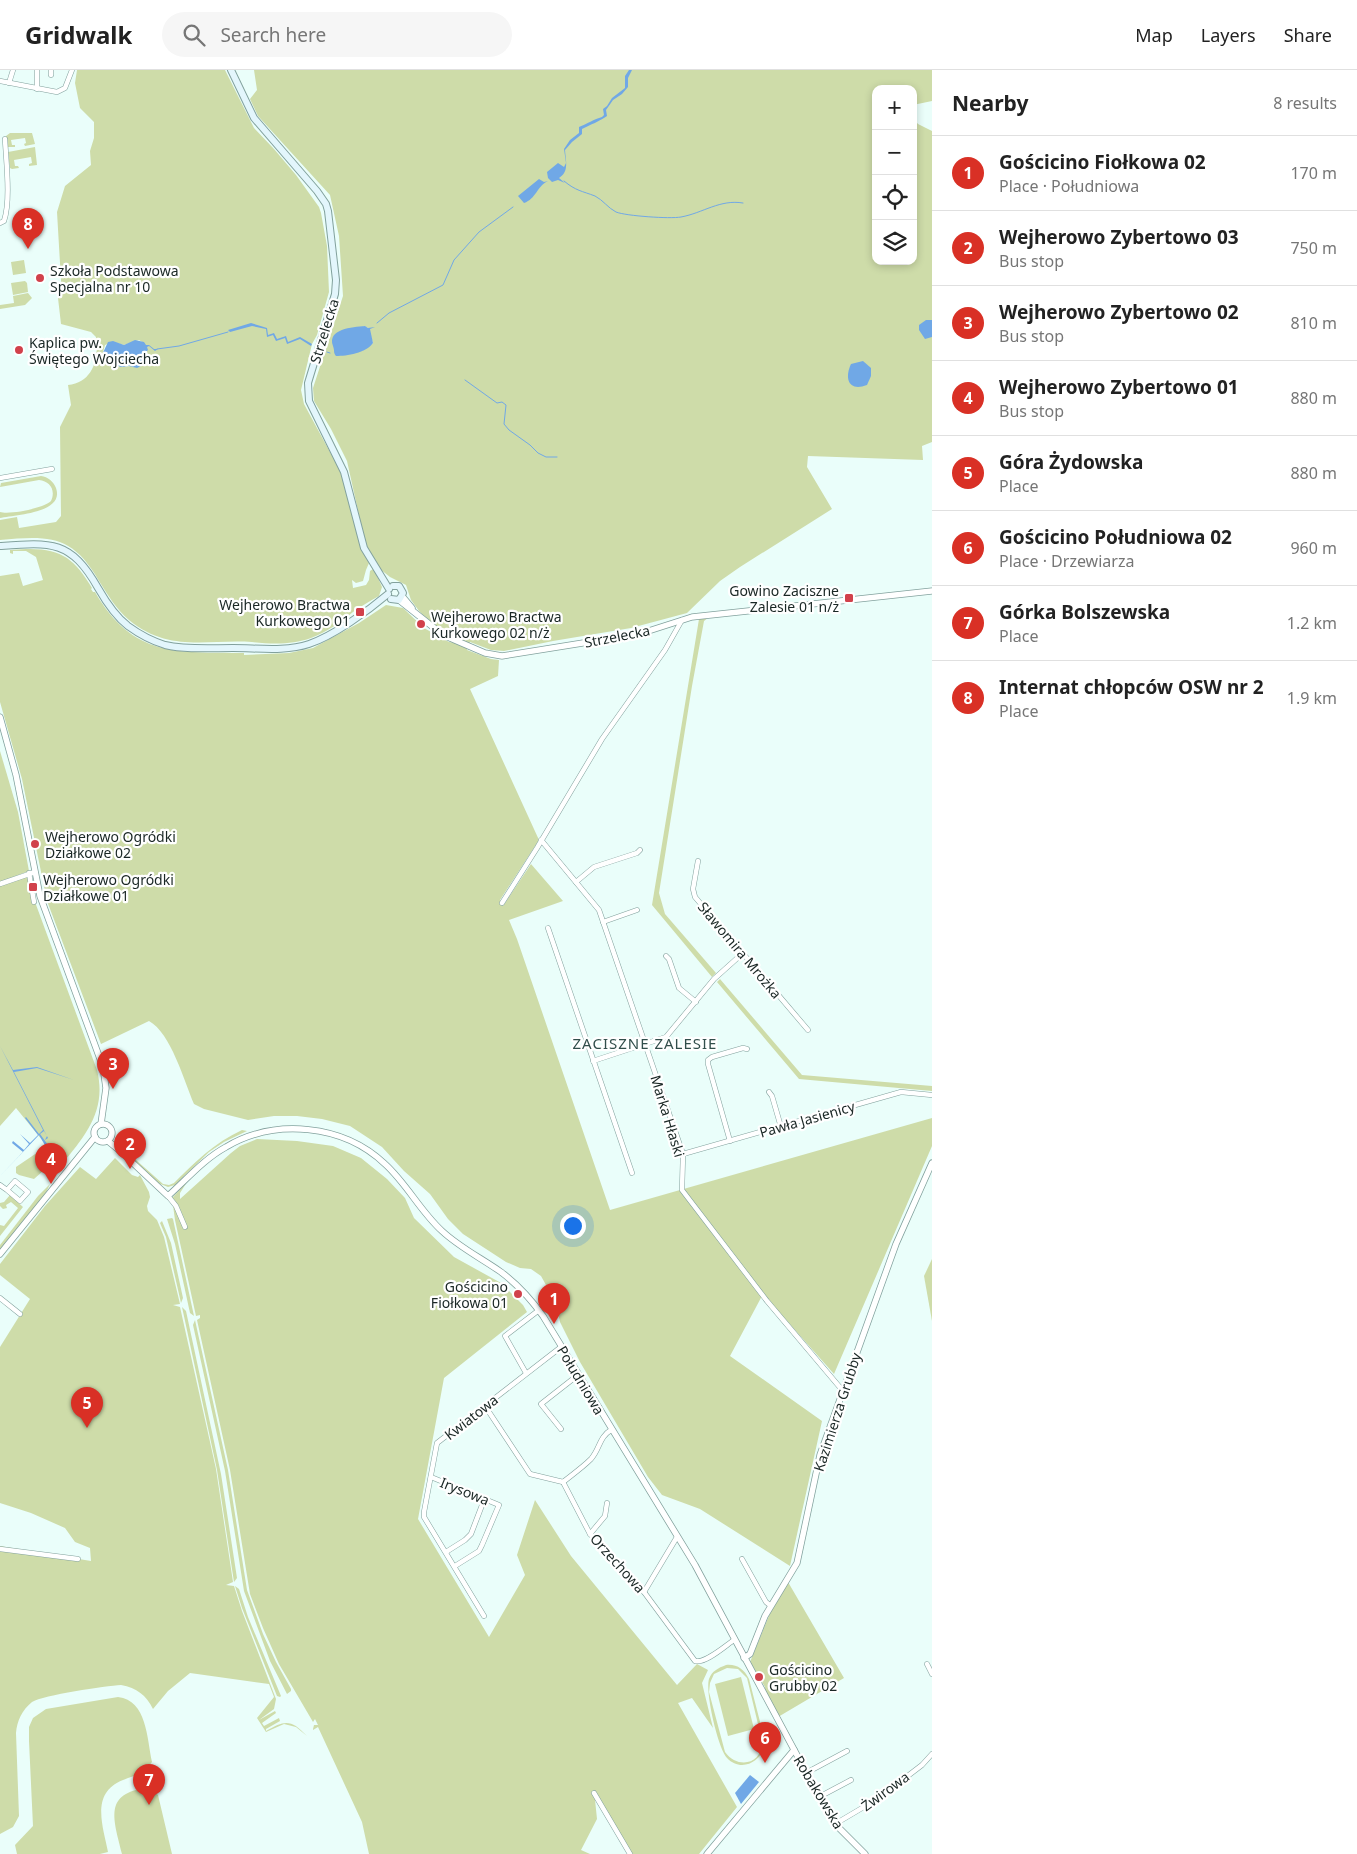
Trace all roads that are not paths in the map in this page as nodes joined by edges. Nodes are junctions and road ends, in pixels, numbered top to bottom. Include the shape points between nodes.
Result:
1 (13, 70) edge
2 (37, 70) edge
3 (72, 70) edge
4 (230, 70) edge
5 (0, 81) edge
6 (9, 83) junction
7 (37, 89) junction
8 (4, 138) dead end
9 (0, 223) edge
10 (52, 469) dead end
11 (0, 478) edge
12 (0, 546) edge
13 (932, 591) edge
14 (391, 592) junction
15 (401, 598) junction
16 (682, 620) junction
17 (0, 717) edge
18 (541, 840) junction
19 (640, 850) dead end
20 (698, 861) dead end
21 (31, 873) junction
22 (576, 882) junction
23 (0, 884) edge
24 (34, 902) dead end
25 (502, 903) dead end
26 (637, 910) dead end
27 (603, 922) junction
28 (548, 928) dead end
29 (743, 953) junction
30 (666, 956) dead end
31 (696, 1002) junction
32 (808, 1030) dead end
33 (645, 1043) junction
34 (747, 1049) dead end
35 (593, 1061) junction
36 (769, 1092) dead end
37 (932, 1095) edge
38 (104, 1124) junction
39 (781, 1126) junction
40 (96, 1139) junction
41 (109, 1139) junction
42 (730, 1141) junction
43 (683, 1154) junction
44 (932, 1163) edge
45 (632, 1173) dead end
46 (0, 1185) edge
47 (7, 1190) junction
48 (168, 1196) junction
49 (185, 1226) dead end
50 (0, 1254) edge
51 (0, 1298) edge
52 (539, 1310) junction
53 (20, 1314) dead end
54 (561, 1347) junction
55 (526, 1373) junction
56 (578, 1375) junction
57 (843, 1391) junction
58 (485, 1406) junction
59 (561, 1429) dead end
60 (611, 1430) junction
61 (431, 1477) junction
62 (564, 1482) junction
63 (484, 1500) junction
64 (607, 1503) dead end
65 (590, 1534) junction
66 (677, 1537) junction
67 (0, 1549) edge
68 (446, 1552) junction
69 (78, 1559) dead end
70 (742, 1559) dead end
71 (455, 1566) junction
72 (644, 1592) junction
73 (770, 1606) junction
74 (484, 1616) dead end
75 (734, 1640) junction
76 (744, 1658) junction
77 (928, 1664) dead end
78 (932, 1674) edge
79 (794, 1750) junction
80 (847, 1751) dead end
81 (932, 1754) edge
82 (806, 1773) junction
83 (851, 1780) dead end
84 (594, 1793) dead end
85 (819, 1797) junction
86 (835, 1824) junction
87 (630, 1854) edge
88 (707, 1854) edge
89 (865, 1854) edge

1 - 6 street
2 - 7 street
3 - 7 street via 62,91
4 - 14 main road, Strzelecka via 254,118 326,204 335,294 308,383 308,394 344,472 368,558
5 - 6 street
6 - 7 street
8 - 9 street via 6,212
10 - 11 street
12 - 14 main road via 41,543 68,551 86,568 123,622 144,636 171,646 300,647 321,640 378,604
13 - 16 street, Strzelecka
14 - 15 main road
14 - 15 main road, Strzelecka via 401,588
15 - 16 street, Strzelecka via 433,628 497,656 639,634
16 - 18 street via 665,650 602,739
17 - 21 street via 16,775
18 - 22 street, Marka Hłaski
18 - 25 street
19 - 22 street via 594,867
20 - 29 street, Sławomira Mrożka via 695,897
21 - 23 street
21 - 24 street
21 - 38 street via 101,1058 105,1076
22 - 27 street, Marka Hłaski via 599,910
26 - 27 street
27 - 33 street, Marka Hłaski
28 - 35 street
29 - 31 street via 714,979
29 - 32 street, Sławomira Mrożka
30 - 31 street via 679,988
31 - 33 street via 666,1036
33 - 35 street
33 - 43 street, Marka Hłaski
34 - 42 street via 708,1060
35 - 45 street
36 - 39 street
37 - 39 street, Pawła Jasienicy via 901,1092
38 - 40 street via 95,1129
38 - 41 street via 112,1130
39 - 42 street, Pawła Jasienicy
40 - 41 street via 103,1142
40 - 50 street
41 - 48 street
42 - 43 street, Pawła Jasienicy
43 - 57 street, Marka Hłaski via 682,1190 766,1301
44 - 57 street, Kazimierza Grubby via 896,1244
46 - 47 street
47 - 47 street via 20,1201 28,1192 15,1181
48 - 49 street
48 - 52 street, Południowa via 205,1160 234,1142 261,1132 294,1128 330,1133 377,1157 392,1170 440,1229 509,1278
51 - 53 street
52 - 54 street, Południowa
52 - 55 street via 505,1336
54 - 55 street, Kwiatowa
54 - 56 street, Południowa
55 - 58 street, Kwiatowa
56 - 59 street via 540,1404
56 - 60 street, Południowa
57 - 73 street, Kazimierza Grubby via 820,1456 798,1560
58 - 61 street, Kwiatowa via 437,1444
58 - 62 street via 530,1474
60 - 62 street via 604,1434 591,1459
60 - 66 street, Południowa
61 - 63 street, Irysowa
61 - 68 street, Kwiatowa via 424,1517
62 - 65 street, Orzechowa
63 - 68 street via 471,1534
63 - 71 street, Irysowa via 499,1505 482,1545
64 - 65 street via 604,1516
65 - 72 street, Orzechowa
66 - 72 street
66 - 75 street, Południowa
67 - 69 street
68 - 71 street, Kwiatowa
70 - 73 street
71 - 74 street, Kwiatowa
72 - 75 street, Orzechowa via 695,1661 706,1660
73 - 76 street, Kazimierza Grubby via 750,1654
75 - 76 street, Południowa
76 - 79 street, Południowa
77 - 78 street
79 - 82 street, Robakowska
79 - 88 street
80 - 82 street
81 - 86 street, Żwirowa via 879,1798
82 - 85 street, Robakowska
83 - 85 street
84 - 87 street
85 - 86 street, Robakowska
86 - 89 street, Robakowska

